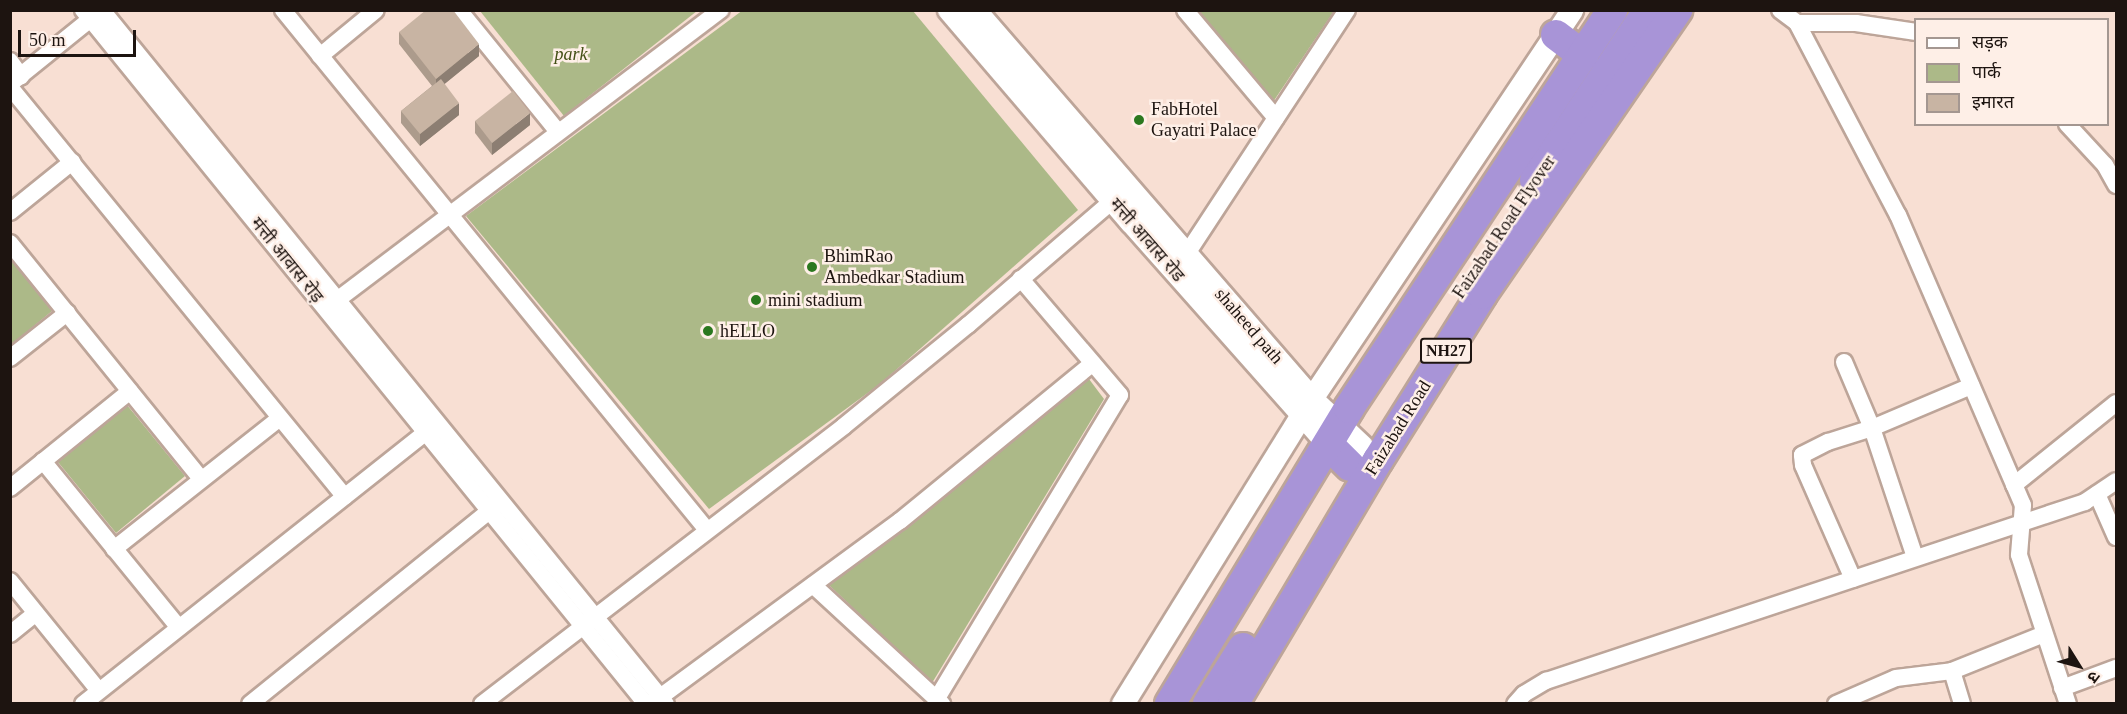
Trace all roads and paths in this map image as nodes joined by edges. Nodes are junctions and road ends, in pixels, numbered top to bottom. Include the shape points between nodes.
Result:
1 (283, 10) edge
2 (376, 10) edge
3 (459, 10) edge
4 (721, 10) edge
5 (949, 10) edge
6 (975, 10) edge
7 (1185, 10) edge
8 (1347, 10) edge
9 (1612, 10) edge
10 (1649, 10) edge
11 (1677, 10) edge
12 (1780, 10) edge
13 (94, 13) edge
14 (1564, 23) edge
15 (1797, 23) junction
16 (1914, 32) edge
17 (1583, 55) junction
18 (320, 56) junction
19 (10, 61) edge
20 (14, 82) edge
21 (1047, 110) junction
22 (1276, 118) junction
23 (2069, 126) edge
24 (558, 132) junction
25 (2110, 161) edge
26 (72, 162) junction
27 (2116, 185) edge
28 (1112, 201) junction
29 (10, 212) edge
30 (449, 213) junction
31 (10, 243) edge
32 (1186, 255) junction
33 (1022, 279) junction
34 (337, 300) junction
35 (68, 313) junction
36 (10, 358) edge
37 (1844, 362) dead end
38 (1093, 363) junction
39 (1971, 386) junction
40 (130, 391) junction
41 (2116, 403) edge
42 (1307, 407) junction
43 (280, 418) junction
44 (432, 428) junction
45 (1872, 428) junction
46 (1334, 434) junction
47 (1356, 456) junction
48 (43, 461) junction
49 (201, 479) junction
50 (2116, 481) edge
51 (2014, 485) junction
52 (10, 488) edge
53 (2097, 494) junction
54 (345, 497) junction
55 (495, 507) junction
56 (2020, 524) junction
57 (707, 530) junction
58 (2116, 537) edge
59 (114, 549) junction
60 (1915, 557) junction
61 (1853, 579) junction
62 (10, 581) edge
63 (813, 585) junction
64 (36, 613) junction
65 (588, 620) junction
66 (179, 628) junction
67 (10, 634) edge
68 (2044, 634) junction
69 (2116, 668) edge
70 (1952, 671) junction
71 (99, 691) junction
72 (2065, 696) edge
73 (503, 697) edge
74 (656, 702) edge
75 (939, 702) edge
76 (253, 703) edge
77 (83, 704) edge
78 (482, 704) edge
79 (1123, 704) edge
80 (1170, 704) edge
81 (1208, 704) edge
82 (1233, 704) edge
83 (1515, 704) edge
84 (1836, 704) edge
85 (1962, 704) edge

1 - 18 street
2 - 18 street
3 - 24 street
4 - 24 street
5 - 21 street, मंत्ती आवास रोड
6 - 21 street, shaheed path
7 - 22 street
8 - 22 street
9 - 17 highway, NH27
10 - 47 highway, Faizabad Road Flyover
11 - 82 highway, Faizabad Road / NH27 via 1482,294
12 - 15 street
13 - 20 street
13 - 34 street
13 - 44 street, मंत्ती आवास रोड़
14 - 17 highway
14 - 42 street
15 - 16 street via 1856,23
15 - 39 street via 1898,215
17 - 46 highway, NH27
18 - 30 street
19 - 20 street
20 - 26 street
21 - 28 street, मंत्ती आवास रोड
21 - 32 street, shaheed path
22 - 32 street
23 - 25 street
24 - 30 street
25 - 27 street
26 - 29 street
26 - 43 street
28 - 33 street
28 - 42 street, मंत्ती आवास रोड
30 - 34 street
30 - 57 street
31 - 35 street
32 - 42 street, shaheed path
33 - 38 street
33 - 57 street via 844,426
34 - 44 street
35 - 36 street
35 - 40 street
37 - 45 street
38 - 63 street via 900,521
38 - 75 street via 1120,395
39 - 45 street
39 - 51 street
40 - 48 street
40 - 49 street
41 - 51 street
42 - 46 street, मंत्ती आवास रोड
42 - 79 street
43 - 49 street
43 - 54 street
44 - 54 street
44 - 55 street, मंत्ती आवास रोड़
45 - 60 street
45 - 61 street via 1802,455
46 - 47 highway, मंत्ती आवास रोड
46 - 80 highway
47 - 81 highway, Faizabad Road Flyover
48 - 52 street
48 - 59 street
49 - 59 street
50 - 53 street
51 - 56 street via 2023,505
53 - 56 street via 2085,502
53 - 58 street
54 - 66 street
55 - 65 street, मंत्ती आवास रोड़
55 - 76 street
56 - 60 street
56 - 68 street via 2019,555
57 - 65 street
59 - 66 street
60 - 61 street
61 - 83 street via 1546,681
62 - 64 street
63 - 74 street
63 - 75 street
64 - 67 street
64 - 71 street
65 - 73 street
65 - 74 street, मंत्ती आवास रोड़
66 - 71 street
68 - 70 street
68 - 72 street
69 - 72 street
70 - 84 street via 1896,678
70 - 85 street
71 - 77 street
73 - 78 street

